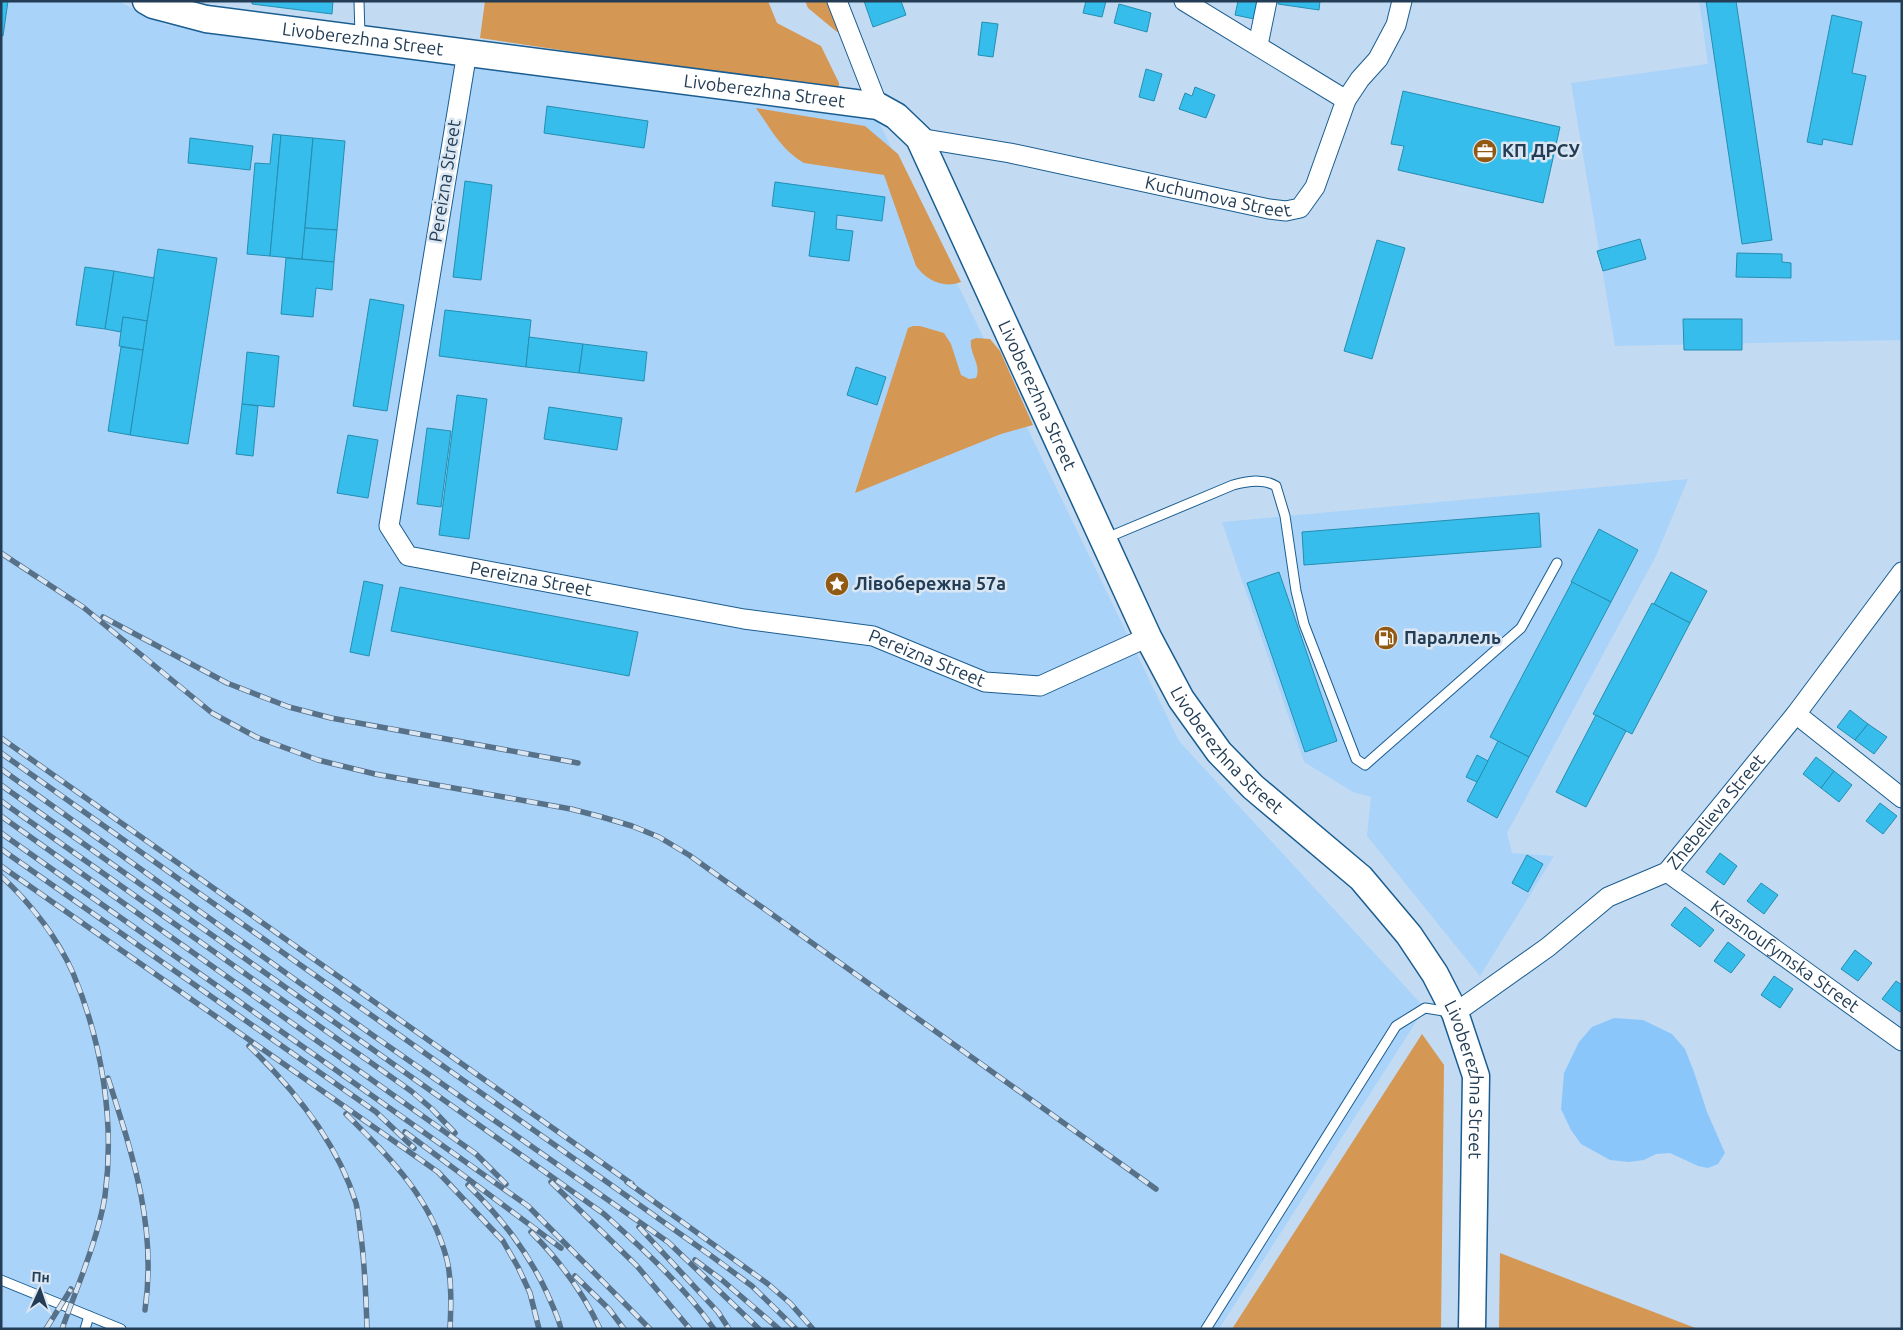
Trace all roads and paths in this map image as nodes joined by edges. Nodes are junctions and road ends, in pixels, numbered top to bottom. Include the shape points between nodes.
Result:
1 (146, 1) edge
2 (359, 1) edge
3 (837, 1) edge
4 (1184, 1) edge
5 (1267, 1) edge
6 (1402, 1) edge
7 (360, 38) junction
8 (1258, 45) junction
9 (467, 52) junction
10 (1346, 100) junction
11 (878, 106) junction
12 (919, 138) junction
13 (1104, 539) junction
14 (1557, 563) dead end
15 (1902, 572) edge
16 (1148, 637) junction
17 (1796, 714) junction
18 (1902, 798) edge
19 (1667, 872) junction
20 (1455, 1013) junction
21 (1902, 1041) edge
22 (1, 1280) edge
23 (89, 1316) junction
24 (85, 1329) edge
25 (120, 1329) edge
26 (1206, 1329) edge
27 (1472, 1329) edge

1 - 7 main road, Livoberezhna Street via 153,6 206,19
2 - 7 lane
3 - 11 street
4 - 8 street
5 - 8 street
6 - 10 street, Kuchumova Street via 1396,25 1378,59
7 - 9 main road, Livoberezhna Street
8 - 10 street
9 - 11 main road, Livoberezhna Street
9 - 16 street, Pereizna Street via 389,526 408,556 744,619 873,636 985,682 1040,686
10 - 12 street, Kuchumova Street via 1315,187 1300,208 1286,211 1010,153
11 - 12 main road, Livoberezhna Street via 896,116
12 - 13 main road, Livoberezhna Street
13 - 14 lane via 1233,485 1255,481 1270,482 1276,486 1285,516 1304,624 1356,760 1365,765 1521,628
13 - 16 main road, Livoberezhna Street
15 - 17 street, Zhebelieva Street
16 - 20 main road, Livoberezhna Street via 1181,699 1219,752 1253,787 1361,878 1409,935 1435,974
17 - 18 street
17 - 19 street, Zhebelieva Street
19 - 20 street, Zhebelieva Street via 1608,897 1548,947
19 - 21 street, Krasnoufymska Street
20 - 26 lane via 1425,1008 1396,1026
20 - 27 main road, Livoberezhna Street via 1476,1076
22 - 23 lane
23 - 24 lane
23 - 25 lane

